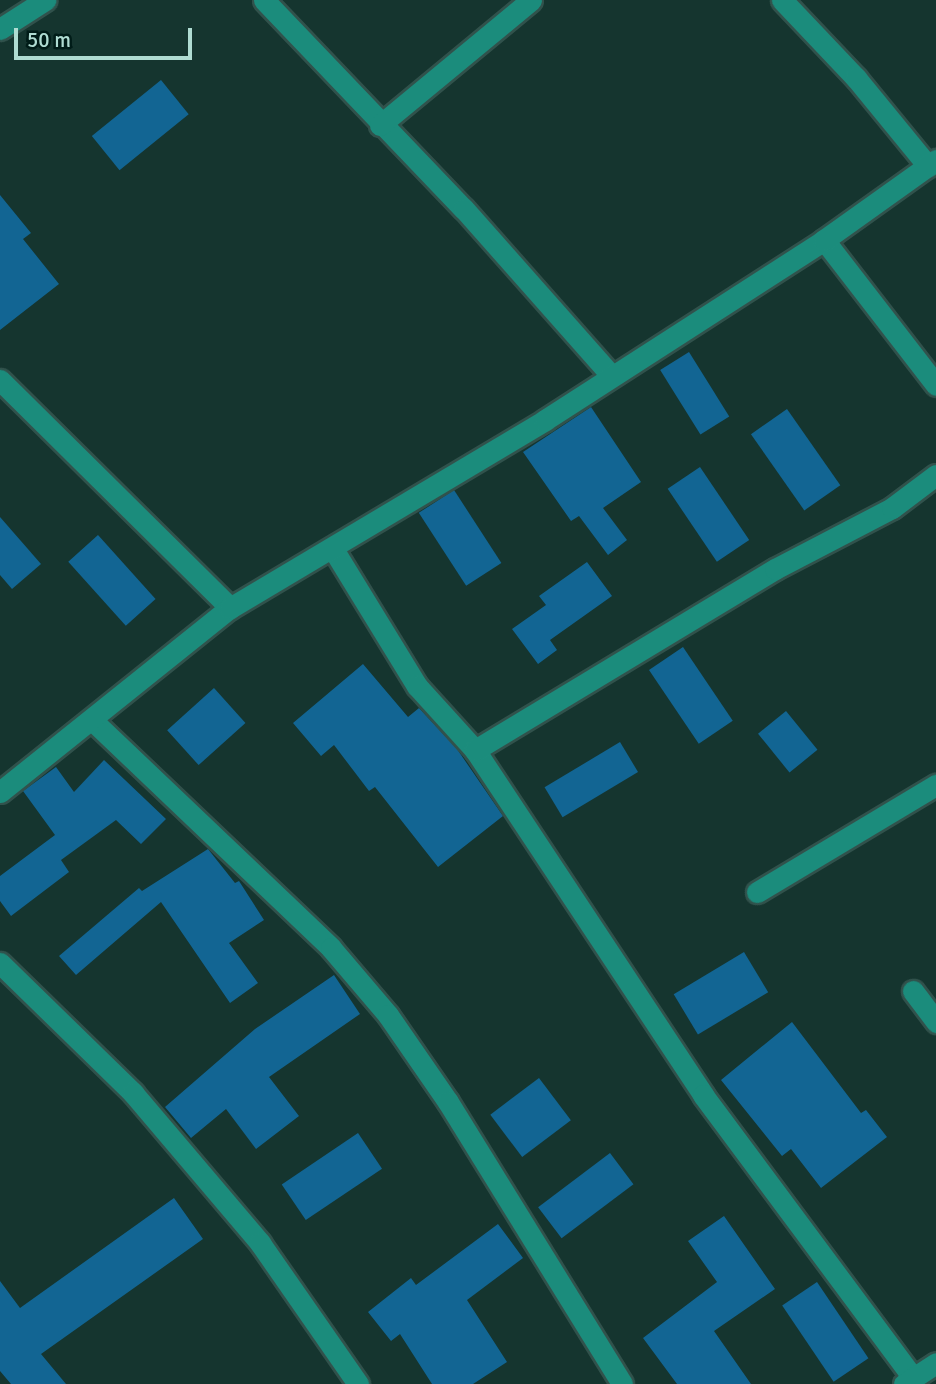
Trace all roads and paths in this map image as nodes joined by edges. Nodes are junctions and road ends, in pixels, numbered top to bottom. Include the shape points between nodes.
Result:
1 (45, 0) edge
2 (264, 0) edge
3 (531, 0) edge
4 (782, 0) edge
5 (0, 29) edge
6 (380, 125) junction
7 (932, 163) edge
8 (824, 240) junction
9 (612, 376) junction
10 (0, 380) edge
11 (936, 385) edge
12 (936, 475) edge
13 (333, 549) junction
14 (230, 608) junction
15 (93, 721) junction
16 (475, 750) junction
17 (936, 785) edge
18 (0, 792) edge
19 (757, 892) dead end
20 (0, 963) edge
21 (913, 991) dead end
22 (936, 1022) edge
23 (936, 1363) edge
24 (909, 1381) edge
25 (358, 1384) edge
26 (622, 1384) edge

1 - 5 street
2 - 6 street
3 - 6 street
4 - 7 street
6 - 9 street via 464,209
7 - 8 street
8 - 9 street
8 - 11 street
9 - 13 street
10 - 14 street
12 - 16 street via 892,509 775,569
13 - 14 street
13 - 16 street via 417,686
14 - 15 street
15 - 18 street
15 - 26 street via 331,948 388,1015 448,1102
16 - 24 street via 703,1095
17 - 19 street
20 - 25 street via 133,1093 260,1243
21 - 22 street
23 - 24 street

